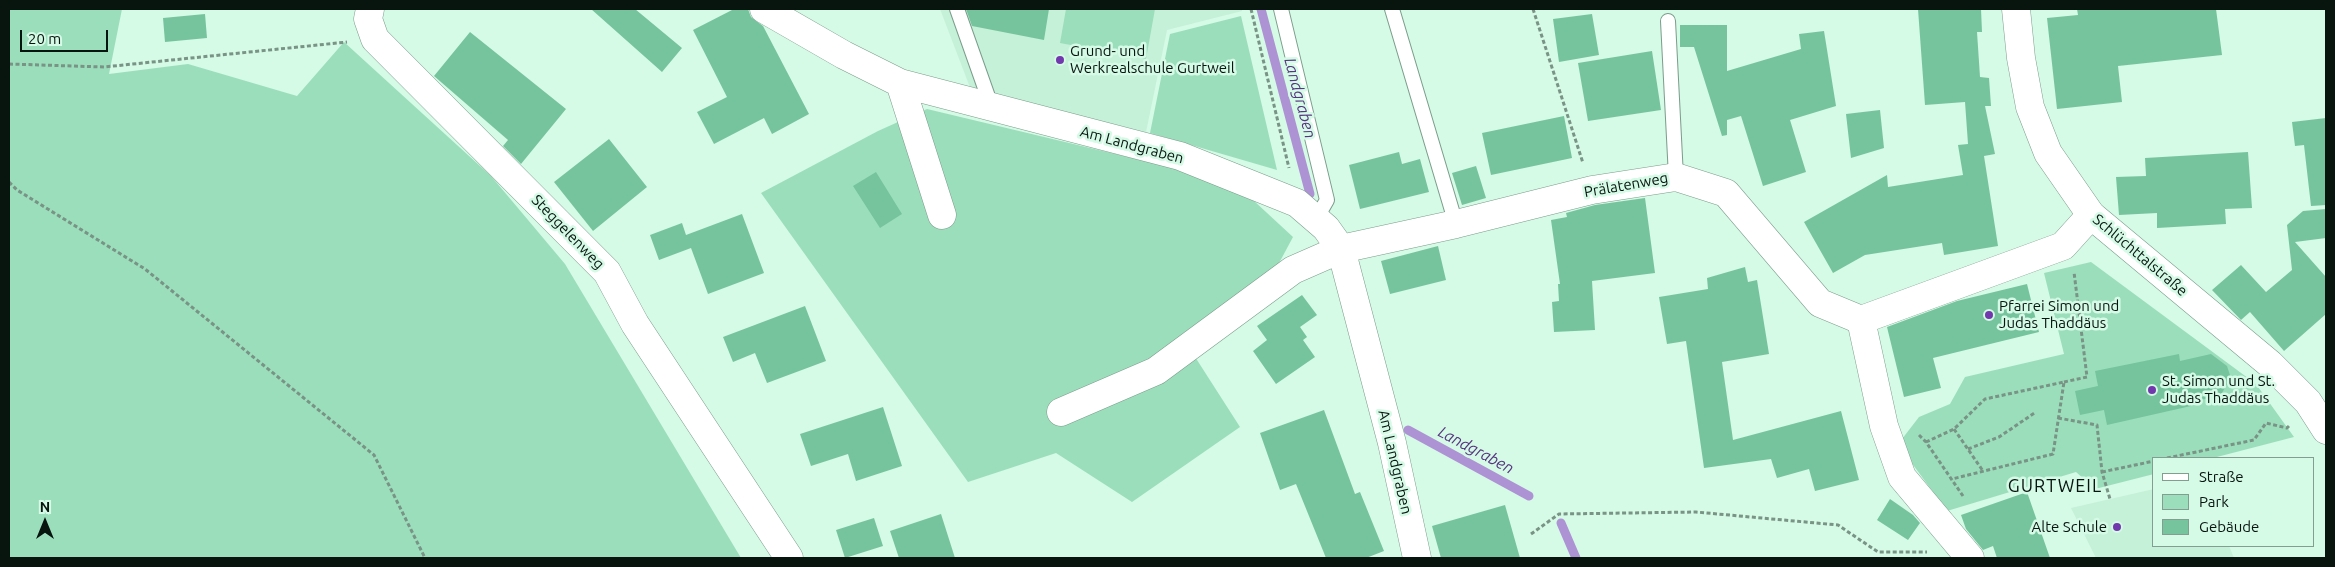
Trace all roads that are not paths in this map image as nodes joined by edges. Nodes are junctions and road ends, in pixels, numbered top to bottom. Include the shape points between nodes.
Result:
1 (370, 9) edge
2 (764, 9) edge
3 (957, 9) edge
4 (1281, 9) edge
5 (1392, 9) edge
6 (2016, 9) edge
7 (1668, 21) dead end
8 (900, 83) junction
9 (993, 109) junction
10 (1676, 176) junction
11 (1306, 211) junction
12 (942, 215) dead end
13 (2091, 215) junction
14 (1456, 224) junction
15 (1341, 249) junction
16 (1861, 320) junction
17 (1061, 412) dead end
18 (2326, 430) edge
19 (1966, 555) edge
20 (789, 558) edge
21 (1417, 558) edge

1 - 20 street, Steggelenweg via 368,19 375,39 607,272 634,324
2 - 8 street, Am Landgraben
3 - 9 lane
4 - 11 lane via 1327,200
5 - 14 lane
6 - 13 street, Schlüchttalstraße via 2030,107 2048,153
7 - 10 lane
8 - 9 street, Am Landgraben
8 - 12 street
9 - 11 street, Am Landgraben via 1180,156
10 - 14 street, Prälatenweg via 1592,190
10 - 16 street, Prälatenweg via 1726,194 1820,303
11 - 15 street, Am Landgraben via 1326,228
13 - 16 street via 2063,246
13 - 18 street, Schlüchttalstraße via 2270,364 2308,402
14 - 15 street, Prälatenweg
15 - 17 street via 1293,270 1156,371
15 - 21 street, Am Landgraben via 1392,443
16 - 19 street via 1884,426 1902,477

